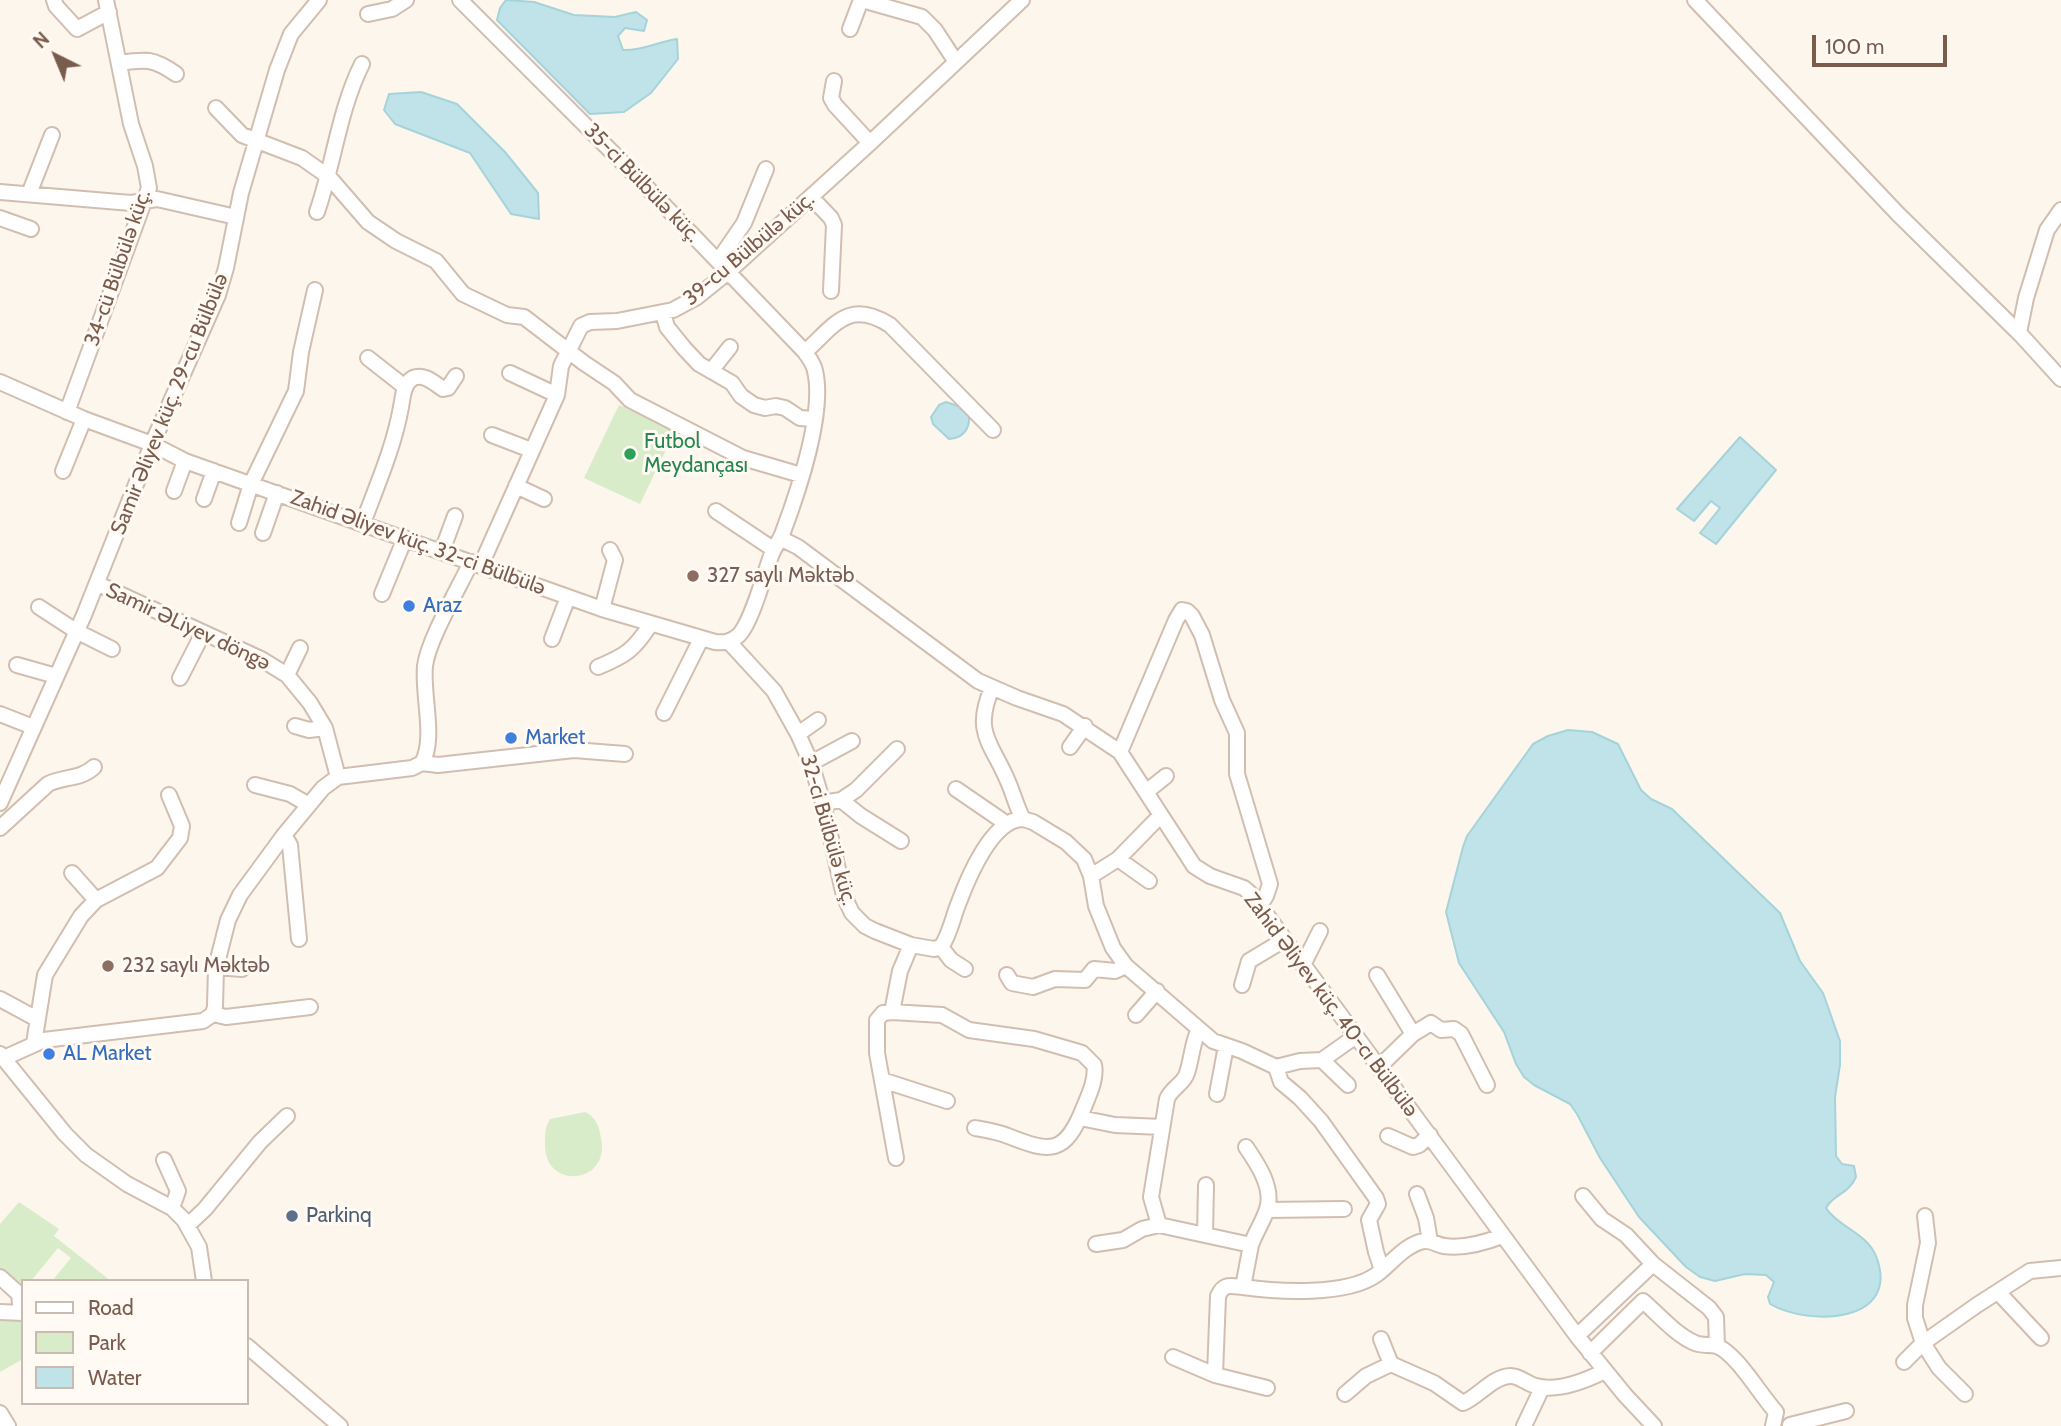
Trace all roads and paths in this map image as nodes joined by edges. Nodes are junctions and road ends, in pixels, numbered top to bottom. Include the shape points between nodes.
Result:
1 (54, 0) edge
2 (319, 0) edge
3 (406, 0) edge
4 (460, 0) edge
5 (861, 0) edge
6 (1022, 0) edge
7 (1695, 0) edge
8 (108, 6) edge
9 (368, 14) dead end
10 (850, 29) dead end
11 (119, 62) junction
12 (956, 62) junction
13 (362, 64) dead end
14 (176, 74) dead end
15 (834, 81) dead end
16 (216, 108) dead end
17 (52, 135) dead end
18 (256, 139) junction
19 (870, 143) junction
20 (766, 169) dead end
21 (329, 177) junction
22 (0, 192) edge
23 (29, 194) junction
24 (811, 197) junction
25 (145, 201) junction
26 (2061, 210) edge
27 (317, 212) dead end
28 (236, 217) junction
29 (0, 218) edge
30 (31, 229) dead end
31 (718, 261) junction
32 (729, 272) junction
33 (316, 290) dead end
34 (831, 291) dead end
35 (663, 313) junction
36 (2021, 335) junction
37 (730, 347) dead end
38 (567, 349) junction
39 (805, 352) junction
40 (368, 358) dead end
41 (711, 371) junction
42 (510, 373) dead end
43 (456, 376) dead end
44 (2061, 379) edge
45 (405, 387) junction
46 (2, 388) edge
47 (557, 395) junction
48 (67, 412) junction
49 (84, 419) junction
50 (815, 419) junction
51 (993, 430) dead end
52 (492, 435) dead end
53 (152, 444) junction
54 (531, 450) junction
55 (185, 461) junction
56 (63, 471) dead end
57 (214, 471) junction
58 (800, 475) junction
59 (251, 484) junction
60 (516, 486) junction
61 (174, 491) dead end
62 (277, 493) junction
63 (204, 499) dead end
64 (544, 499) dead end
65 (716, 512) dead end
66 (455, 516) dead end
67 (239, 523) dead end
68 (363, 523) junction
69 (263, 533) dead end
70 (782, 536) junction
71 (405, 538) junction
72 (773, 549) junction
73 (610, 550) dead end
74 (442, 551) junction
75 (476, 564) junction
76 (97, 584) junction
77 (382, 594) dead end
78 (568, 597) junction
79 (39, 607) dead end
80 (602, 610) junction
81 (650, 625) junction
82 (76, 631) junction
83 (203, 633) junction
84 (552, 639) dead end
85 (701, 639) junction
86 (729, 642) junction
87 (300, 648) dead end
88 (112, 649) dead end
89 (17, 665) dead end
90 (598, 667) dead end
91 (287, 675) junction
92 (56, 676) junction
93 (180, 678) dead end
94 (992, 688) junction
95 (0, 713) edge
96 (664, 713) dead end
97 (818, 720) dead end
98 (295, 726) dead end
99 (1085, 726) junction
100 (33, 727) junction
101 (325, 728) junction
102 (798, 734) junction
103 (852, 741) dead end
104 (1070, 747) dead end
105 (897, 749) dead end
106 (1120, 752) junction
107 (625, 754) dead end
108 (422, 763) junction
109 (811, 763) junction
110 (94, 767) dead end
111 (1166, 776) dead end
112 (338, 777) junction
113 (256, 785) dead end
114 (956, 789) dead end
115 (1146, 792) junction
116 (169, 794) dead end
117 (2, 795) edge
118 (841, 800) junction
119 (823, 803) junction
120 (309, 805) junction
121 (24, 806) junction
122 (1160, 816) junction
123 (1023, 819) junction
124 (1007, 824) junction
125 (0, 828) edge
126 (284, 835) junction
127 (901, 841) dead end
128 (1118, 859) junction
129 (72, 873) dead end
130 (1091, 876) junction
131 (1149, 881) dead end
132 (96, 900) junction
133 (1259, 905) junction
134 (1321, 931) dead end
135 (299, 939) dead end
136 (1284, 940) junction
137 (911, 945) junction
138 (941, 947) junction
139 (1303, 965) junction
140 (1126, 966) junction
141 (216, 967) junction
142 (242, 969) dead end
143 (965, 969) dead end
144 (1007, 975) dead end
145 (1377, 975) dead end
146 (1242, 985) dead end
147 (1157, 991) junction
148 (0, 999) edge
149 (310, 1007) dead end
150 (892, 1013) junction
151 (213, 1014) junction
152 (1136, 1015) dead end
153 (37, 1019) junction
154 (1199, 1029) junction
155 (1413, 1034) junction
156 (1356, 1036) junction
157 (34, 1043) junction
158 (1226, 1046) junction
159 (2, 1056) edge
160 (1322, 1060) junction
161 (1380, 1066) junction
162 (1276, 1067) junction
163 (882, 1080) junction
164 (1348, 1085) dead end
165 (1487, 1085) dead end
166 (1217, 1094) dead end
167 (947, 1101) dead end
168 (287, 1116) dead end
169 (1080, 1118) junction
170 (1162, 1127) junction
171 (975, 1128) dead end
172 (1430, 1135) junction
173 (1388, 1136) dead end
174 (1246, 1147) dead end
175 (896, 1158) dead end
176 (164, 1160) dead end
177 (1206, 1185) dead end
178 (1417, 1194) dead end
179 (1583, 1196) dead end
180 (172, 1208) junction
181 (1344, 1209) dead end
182 (1267, 1210) junction
183 (1925, 1216) dead end
184 (188, 1225) junction
185 (1159, 1225) junction
186 (1205, 1234) junction
187 (1502, 1236) junction
188 (1430, 1241) junction
189 (1096, 1244) dead end
190 (1251, 1245) junction
191 (1653, 1264) junction
192 (2061, 1268) edge
193 (1382, 1270) junction
194 (0, 1277) edge
195 (204, 1279) edge
196 (1243, 1287) junction
197 (1998, 1292) junction
198 (21, 1307) edge
199 (0, 1312) edge
200 (21, 1313) edge
201 (1577, 1336) junction
202 (2041, 1338) dead end
203 (1381, 1339) dead end
204 (1923, 1343) junction
205 (1717, 1346) junction
206 (248, 1347) edge
207 (1590, 1353) junction
208 (1173, 1357) dead end
209 (1904, 1362) dead end
210 (1391, 1364) junction
211 (1605, 1371) junction
212 (1215, 1375) junction
213 (1267, 1388) dead end
214 (1542, 1388) junction
215 (1345, 1394) dead end
216 (1965, 1394) dead end
217 (1846, 1411) dead end
218 (0, 1413) edge
219 (1774, 1419) edge
220 (8, 1426) edge
221 (340, 1426) edge
222 (1524, 1426) edge
223 (1654, 1426) edge
224 (1790, 1426) edge

1 - 8 street via 77,29
2 - 18 street, Samir Əliyev küç. 29-cu Bülbülə via 291,34
3 - 9 street via 392,9
4 - 31 street, 35-ci Bülbülə küç.
5 - 10 street
5 - 12 street via 922,18
6 - 12 street, 39-cu Bülbülə küç.
7 - 36 street via 1898,214
8 - 11 street, 34-cü Bülbülə küç.
11 - 14 street via 147,59
11 - 25 street, 34-cü Bülbülə küç. via 148,180
12 - 19 street, 39-cu Bülbülə küç.
13 - 21 street via 351,88
15 - 19 street via 831,98 835,105
16 - 18 street via 242,135
17 - 23 street
18 - 21 street via 302,158
18 - 28 street, Samir Əliyev küç. 29-cu Bülbülə
19 - 24 street, 39-cu Bülbülə küç.
20 - 31 street via 744,223
21 - 27 street
21 - 38 street via 368,222 436,261 463,294 507,315 524,317
22 - 23 street
23 - 25 street
24 - 32 street, 39-cu Bülbülə küç.
24 - 34 street via 834,225
25 - 28 street via 169,200
25 - 48 street, 34-cü Bülbülə küç.
26 - 36 street via 2047,230 2023,309
28 - 53 street, Samir Əliyev küç. 29-cu Bülbülə via 222,284
29 - 30 street
31 - 32 street, 35-ci Bülbülə küç.
32 - 35 street, 39-cu Bülbülə küç. via 683,306
32 - 39 street, 35-ci Bülbülə küç.
33 - 59 street via 296,391
35 - 38 street, 39-cu Bülbülə küç. via 585,323
35 - 41 street via 667,327 699,364
36 - 44 street
37 - 41 street
38 - 47 street, 39-cu Bülbülə küç.
38 - 58 street via 630,400 743,458
39 - 50 street, 35-ci Bülbülə küç. via 815,370
39 - 51 street via 844,316 854,313 879,318
40 - 45 street
41 - 50 street via 732,383 754,405 785,408 800,418
42 - 47 street
43 - 45 street via 448,388 418,377
45 - 68 street via 396,432
46 - 48 street, Zahid Əliyev küç. 32-ci Bülbülə
47 - 54 street, 39-cu Bülbülə küç.
48 - 49 street, Zahid Əliyev küç. 32-ci Bülbülə
49 - 53 street, Zahid Əliyev küç. 32-ci Bülbülə
49 - 56 street
50 - 58 street, 35-ci Bülbülə küç.
52 - 54 street
53 - 55 street, Zahid Əliyev küç. 32-ci Bülbülə
53 - 76 street, Samir Əliyev küç. 29-cu Bülbülə
54 - 60 street, 39-cu Bülbülə küç.
55 - 57 street, Zahid Əliyev küç. 32-ci Bülbülə
55 - 61 street
57 - 59 street, Zahid Əliyev küç. 32-ci Bülbülə
57 - 63 street
58 - 70 street, 35-ci Bülbülə küç.
59 - 62 street, Zahid Əliyev küç. 32-ci Bülbülə
59 - 67 street
60 - 64 street
60 - 75 street, 39-cu Bülbülə küç.
62 - 68 street, Zahid Əliyev küç. 32-ci Bülbülə
62 - 69 street
65 - 72 street
66 - 74 street
68 - 71 street, Zahid Əliyev küç. 32-ci Bülbülə
70 - 72 street
70 - 94 street, Zahid Əliyev küç. 40-cı Bülbülə
71 - 74 street, Zahid Əliyev küç. 32-ci Bülbülə
71 - 77 street
72 - 86 street via 747,623
73 - 80 street via 615,560
74 - 75 street, Zahid Əliyev küç. 32-ci Bülbülə
75 - 78 street, Zahid Əliyev küç. 32-ci Bülbülə
75 - 108 street, 39-cu Bülbülə küç. via 427,656 428,746
76 - 82 street, Samir Əliyev küç. 29-cu Bülbülə
76 - 83 street, Samir ƏLiyev döngə
78 - 80 street, Zahid Əliyev küç. 32-ci Bülbülə
78 - 84 street
79 - 82 street
80 - 81 street, Zahid Əliyev küç. 32-ci Bülbülə
81 - 85 street, Zahid Əliyev küç. 32-ci Bülbülə
81 - 90 street via 623,657
82 - 88 street
82 - 92 street, Samir Əliyev küç. 29-cu Bülbülə
83 - 91 street, Samir ƏLiyev döngə
83 - 93 street
85 - 86 street, Zahid Əliyev küç. 32-ci Bülbülə
85 - 96 street
86 - 102 street, 32-ci Bülbülə küç. via 774,691
87 - 91 street
89 - 92 street
91 - 101 street, Samir ƏLiyev döngə
92 - 100 street, Samir Əliyev küç. 29-cu Bülbülə
94 - 99 street, Zahid Əliyev küç. 40-cı Bülbülə
94 - 123 street via 983,714 984,734
95 - 100 street
97 - 102 street
98 - 101 street
99 - 104 street
99 - 106 street, Zahid Əliyev küç. 40-cı Bülbülə
100 - 117 street, Samir Əliyev küç. 29-cu Bülbülə
101 - 112 street, Samir ƏLiyev döngə
102 - 109 street, 32-ci Bülbülə küç.
103 - 109 street
105 - 118 street
106 - 115 street, Zahid Əliyev küç. 40-cı Bülbülə
106 - 133 street via 1176,620 1182,610 1187,611 1208,649 1237,733 1237,774 1270,884
107 - 108 street via 574,750
108 - 112 street
109 - 119 street, 32-ci Bülbülə küç.
110 - 121 street via 80,776 48,784
111 - 115 street
112 - 120 street
113 - 120 street via 290,794
114 - 124 street
115 - 122 street, Zahid Əliyev küç. 40-cı Bülbülə
116 - 132 street via 182,826 180,838 157,868
117 - 121 street
118 - 119 street
118 - 127 street
119 - 137 street, 32-ci Bülbülə küç. via 852,913 865,926
120 - 126 street
121 - 125 street
122 - 128 street
122 - 133 street, Zahid Əliyev küç. 40-cı Bülbülə via 1194,866 1244,888
123 - 124 street
123 - 130 street via 1076,850
124 - 138 street via 992,839 967,882
126 - 135 street via 290,845
126 - 141 street via 240,895 223,933
128 - 130 street
128 - 131 street
129 - 132 street
130 - 140 street via 1104,930
132 - 153 street via 45,975
133 - 136 street, Zahid Əliyev küç. 40-cı Bülbülə
134 - 139 street
136 - 139 street, Zahid Əliyev küç. 40-cı Bülbülə
136 - 146 street via 1249,961
137 - 138 street, 32-ci Bülbülə küç.
137 - 150 street via 900,971
138 - 143 street
139 - 156 street, Zahid Əliyev küç. 40-cı Bülbülə
140 - 144 street via 1115,971 1094,969 1085,980 1055,979 1033,987 1012,983
140 - 147 street
141 - 142 street
141 - 151 street
145 - 155 street
147 - 152 street
147 - 154 street
148 - 153 street
149 - 151 street via 226,1017
150 - 163 street via 883,1013 877,1020
150 - 169 street via 942,1015 969,1030 1034,1039 1082,1054 1096,1070
151 - 157 street via 203,1021
153 - 157 street
154 - 158 street
154 - 170 street via 1187,1074 1169,1094
155 - 161 street
155 - 165 street via 1431,1023 1441,1030 1458,1031
156 - 160 street
156 - 161 street, Zahid Əliyev küç. 40-cı Bülbülə
157 - 159 street
158 - 162 street
158 - 166 street
159 - 180 street via 86,1155
160 - 162 street
160 - 164 street
161 - 172 street, Zahid Əliyev küç. 40-cı Bülbülə
162 - 193 street via 1281,1082 1321,1121 1376,1198 1378,1204 1369,1220
163 - 167 street
163 - 175 street
168 - 184 street
169 - 170 street
169 - 171 street via 1067,1139 1048,1149
170 - 185 street via 1151,1197
172 - 173 street via 1413,1147
172 - 187 street, Zahid Əliyev küç. 40-cı Bülbülə
174 - 182 street via 1266,1183
176 - 180 street via 178,1191
177 - 186 street
178 - 188 street
179 - 191 street
180 - 184 street
181 - 182 street
182 - 190 street
183 - 204 street via 1928,1242 1915,1305
184 - 195 street via 199,1247
185 - 186 street
185 - 189 street via 1123,1240
186 - 190 street
187 - 188 street via 1465,1246
187 - 201 street, Zahid Əliyev küç. 40-cı Bülbülə
188 - 193 street via 1411,1246
190 - 196 street
191 - 201 street
191 - 205 street via 1709,1308 1716,1317
192 - 197 street via 2030,1271
193 - 196 street via 1366,1281 1299,1293
194 - 198 street via 19,1294
196 - 212 street via 1227,1285 1218,1296
197 - 202 street
197 - 204 street
199 - 200 street
201 - 207 street, Zahid Əliyev küç. 40-cı Bülbülə
203 - 210 street
204 - 209 street
204 - 216 street via 1939,1368
205 - 207 street via 1699,1345 1643,1301
205 - 219 street via 1746,1373
206 - 221 street
207 - 211 street, Zahid Əliyev küç. 40-cı Bülbülə
208 - 212 street
210 - 214 street via 1434,1383 1463,1403 1512,1376
210 - 215 street via 1366,1376
211 - 214 street via 1580,1382
211 - 223 street, Zahid Əliyev küç. 40-cı Bülbülə
212 - 213 street
214 - 222 street
217 - 224 street
218 - 220 street
219 - 224 street

